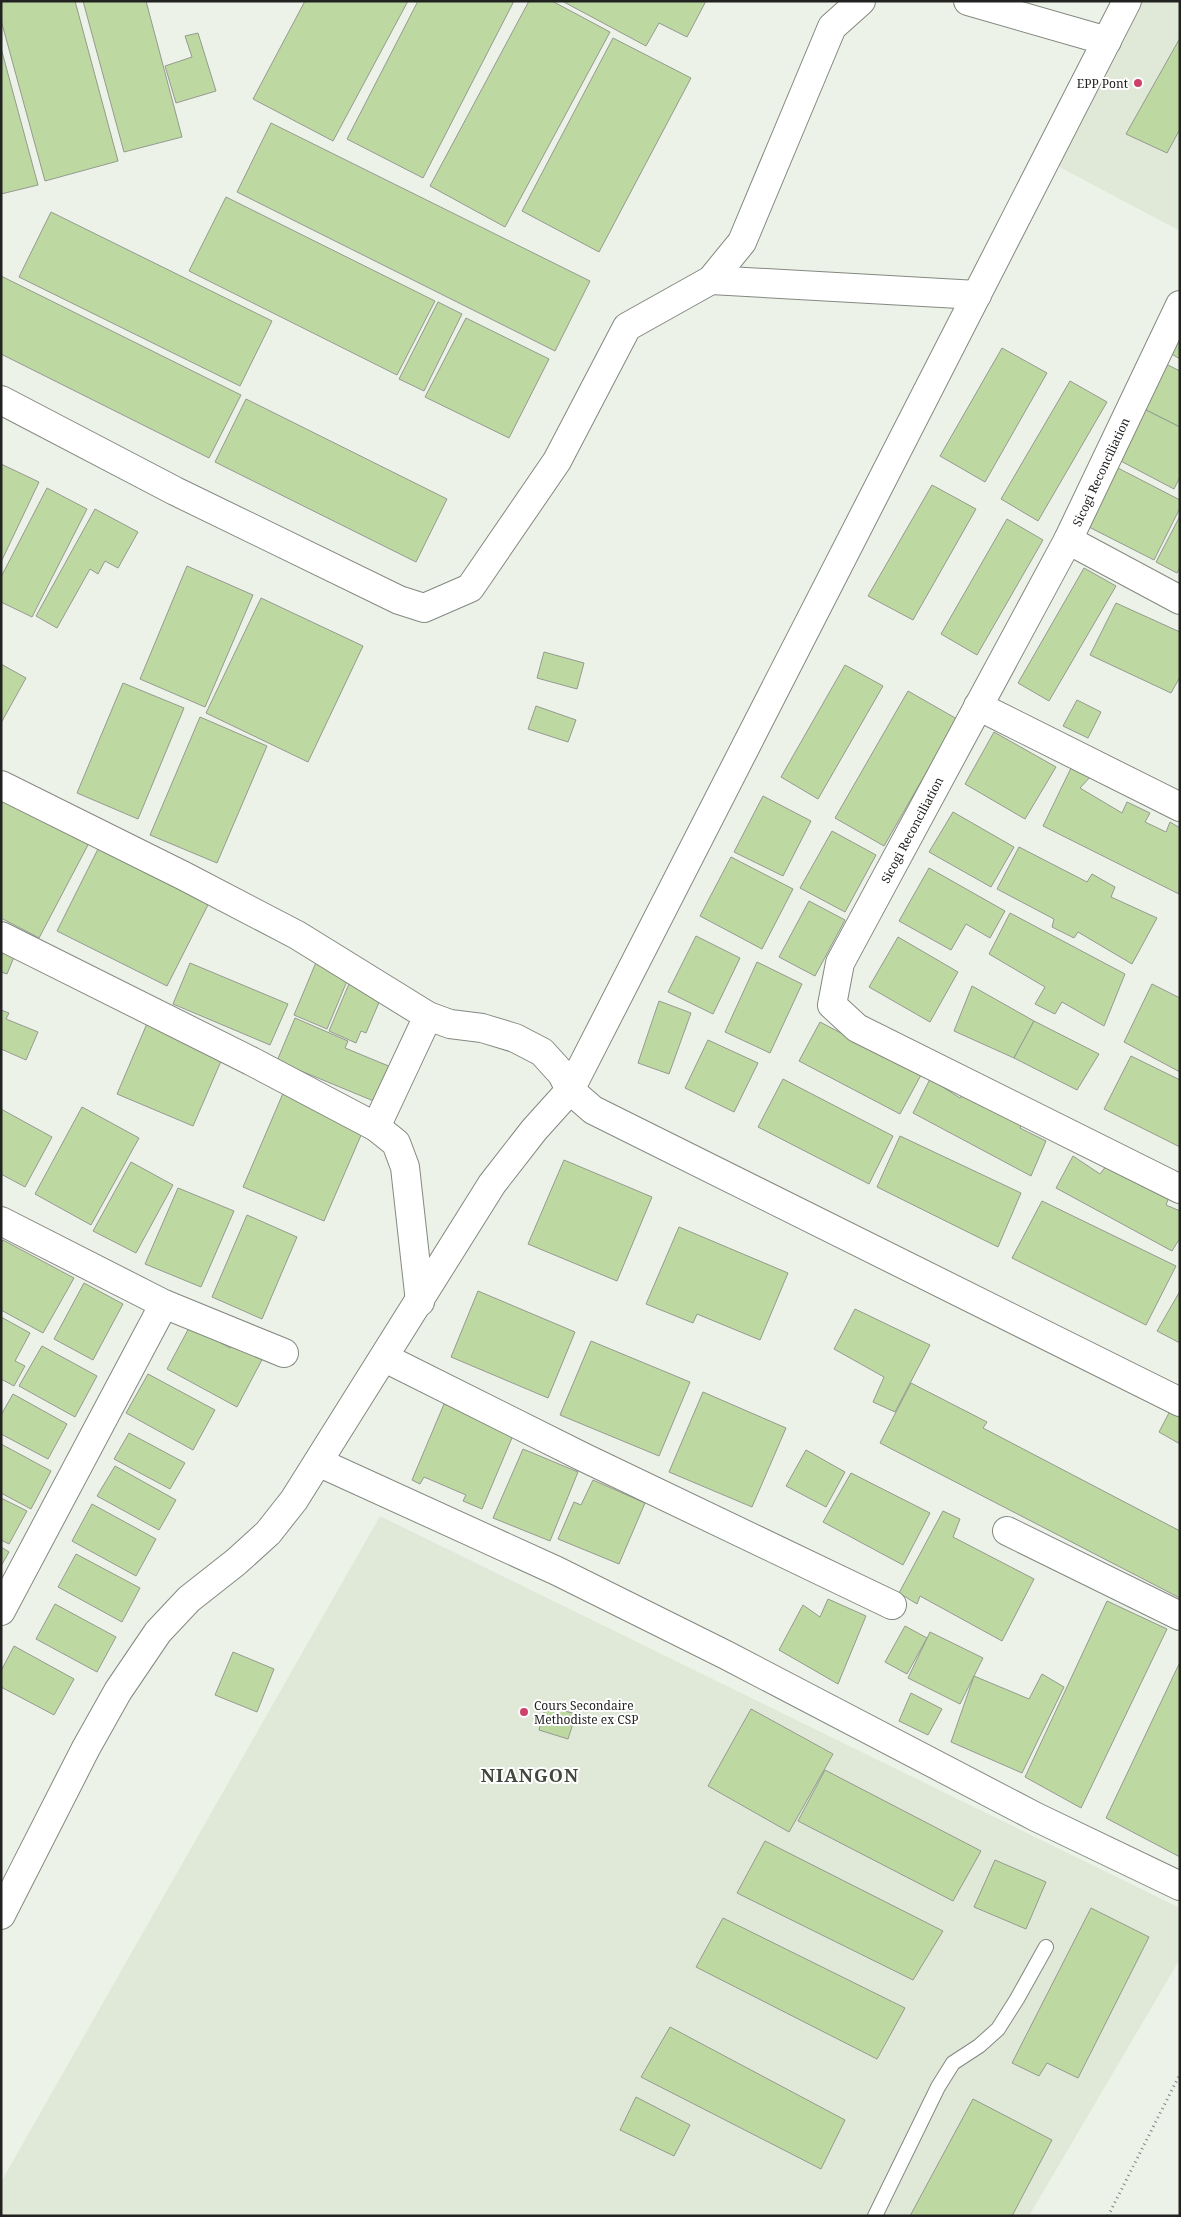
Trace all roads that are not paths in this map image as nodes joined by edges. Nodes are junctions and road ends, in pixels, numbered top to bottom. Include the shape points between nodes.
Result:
1 (861, 1) edge
2 (968, 1) edge
3 (1127, 1) edge
4 (1107, 41) junction
5 (711, 280) junction
6 (977, 294) junction
7 (1180, 305) edge
8 (1, 400) edge
9 (1068, 540) junction
10 (1180, 600) edge
11 (978, 706) junction
12 (1, 785) edge
13 (1180, 807) edge
14 (1, 936) edge
15 (428, 1016) junction
16 (570, 1090) junction
17 (376, 1127) junction
18 (1180, 1189) edge
19 (1, 1221) edge
20 (420, 1302) junction
21 (164, 1304) junction
22 (284, 1353) dead end
23 (384, 1358) junction
24 (1180, 1402) edge
25 (318, 1462) junction
26 (1007, 1531) dead end
27 (892, 1605) dead end
28 (1, 1611) edge
29 (1180, 1616) edge
30 (1180, 1886) edge
31 (1, 1915) edge
32 (1046, 1948) dead end
33 (875, 2216) edge

1 - 5 street via 832,27 742,242
2 - 4 street
3 - 4 street
4 - 6 street
5 - 6 street
5 - 8 street via 627,327 557,461 470,588 424,608 399,600 175,492
6 - 16 street
7 - 9 street, Sicogi Reconciliation
9 - 10 street
9 - 11 street, Sicogi Reconciliation
11 - 13 street
11 - 18 street, Sicogi Reconciliation via 840,963 832,1005 857,1028
12 - 15 street via 297,936
14 - 17 street
15 - 16 street via 515,1038 542,1052 562,1074
15 - 17 street
16 - 20 street via 492,1184
16 - 24 street via 593,1110
17 - 20 street via 396,1143 405,1166
19 - 21 street
20 - 23 street
21 - 22 street
21 - 28 street
23 - 25 street
23 - 27 street
25 - 30 street via 557,1570 1036,1817
25 - 31 street via 268,1533 189,1599 158,1632 118,1691 86,1748
26 - 29 street
32 - 33 lane via 998,2029 954,2063 938,2087

